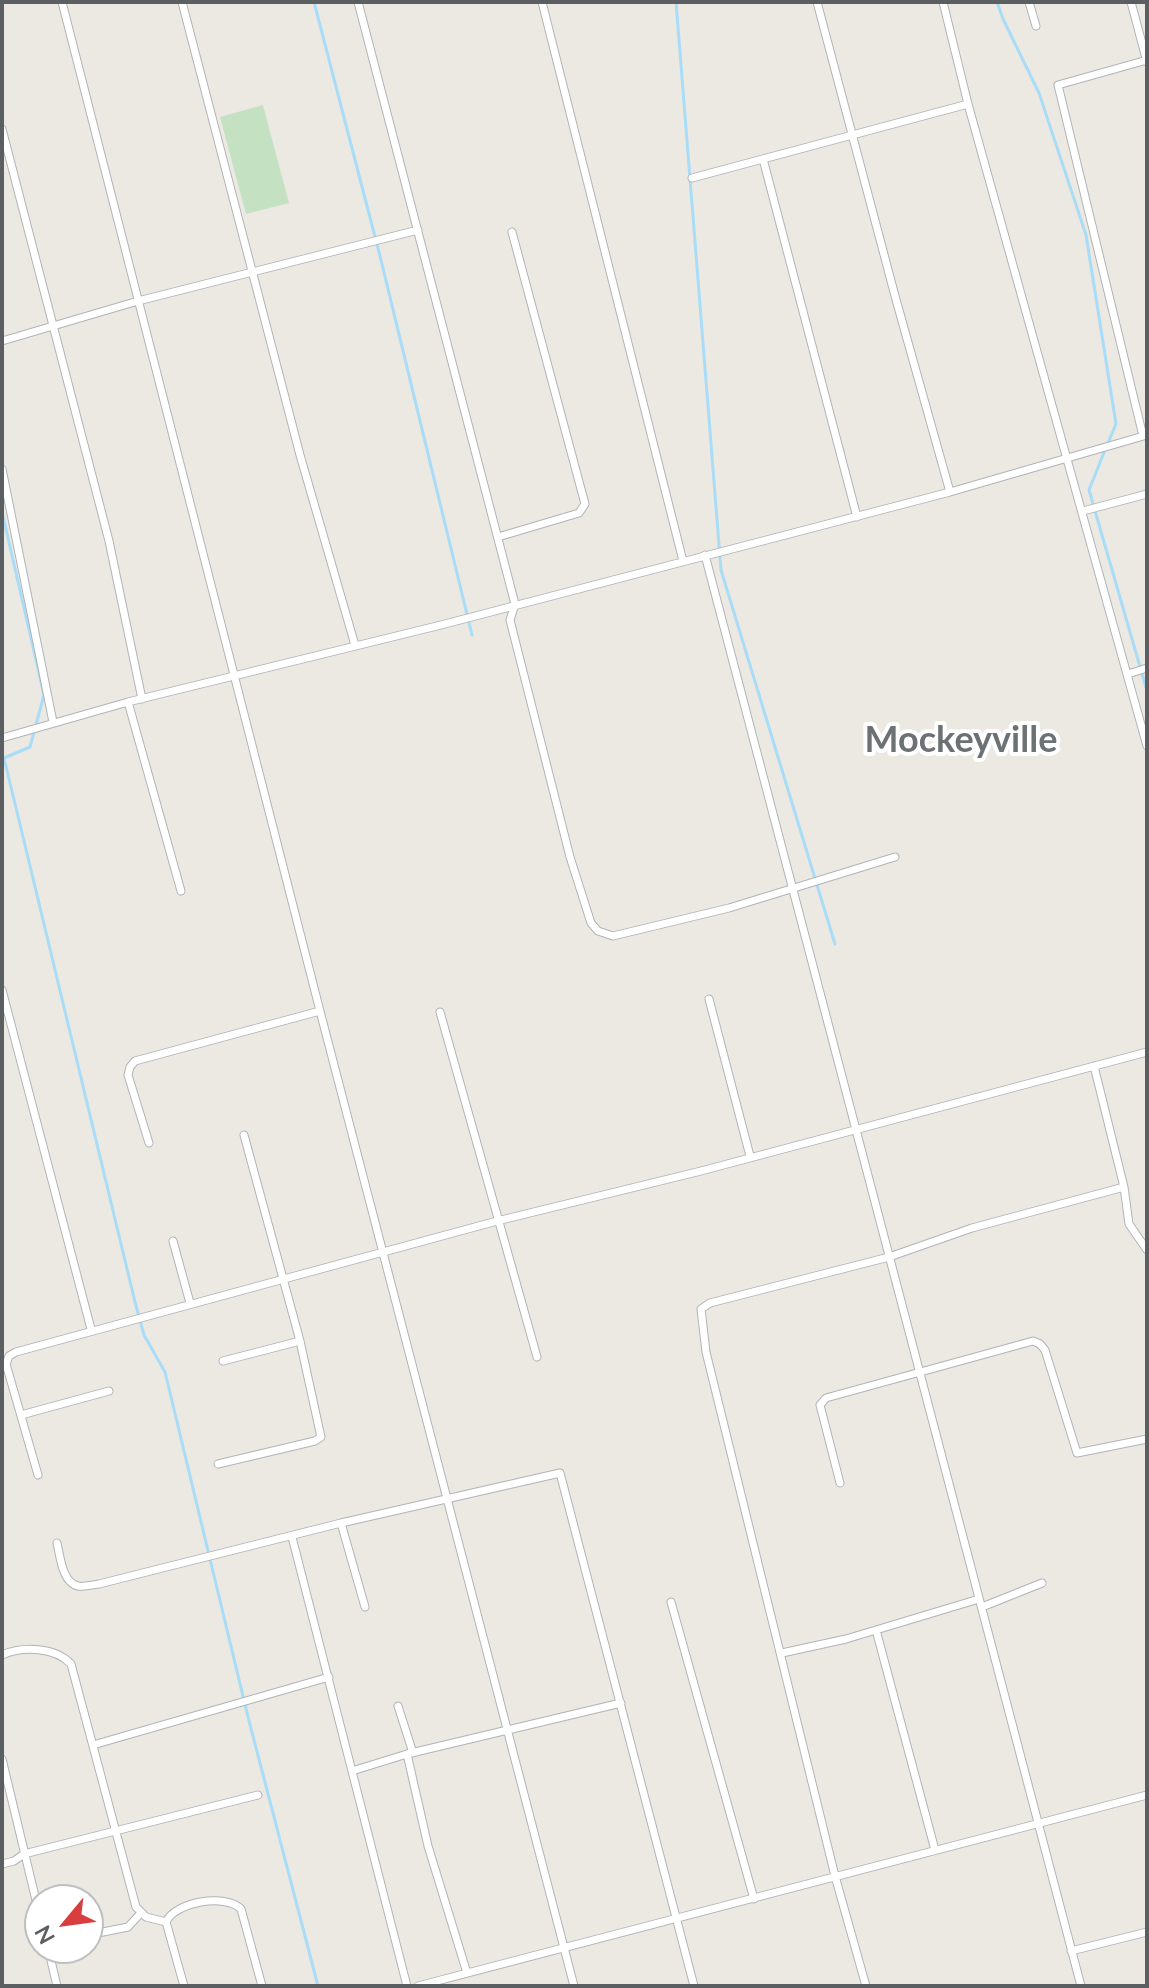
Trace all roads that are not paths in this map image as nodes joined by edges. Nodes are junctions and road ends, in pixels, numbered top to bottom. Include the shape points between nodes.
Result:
1 (62, 2) edge
2 (182, 2) edge
3 (358, 2) edge
4 (542, 2) edge
5 (817, 2) edge
6 (943, 2) edge
7 (1029, 2) edge
8 (1131, 2) edge
9 (1036, 26) dead end
10 (1147, 61) edge
11 (968, 104) junction
12 (2, 129) edge
13 (851, 135) junction
14 (763, 159) junction
15 (692, 178) dead end
16 (418, 230) junction
17 (512, 232) dead end
18 (251, 272) junction
19 (138, 301) junction
20 (54, 325) junction
21 (2, 341) edge
22 (1145, 435) edge
23 (1066, 459) junction
24 (2, 469) edge
25 (950, 492) junction
26 (1147, 494) edge
27 (1083, 511) junction
28 (857, 517) junction
29 (498, 537) junction
30 (705, 555) junction
31 (683, 561) junction
32 (515, 604) junction
33 (355, 645) junction
34 (1147, 668) edge
35 (1128, 674) junction
36 (236, 676) junction
37 (142, 699) junction
38 (128, 702) junction
39 (53, 722) junction
40 (2, 738) edge
41 (1147, 746) edge
42 (895, 857) dead end
43 (793, 890) junction
44 (181, 891) dead end
45 (2, 990) edge
46 (709, 999) dead end
47 (320, 1011) junction
48 (440, 1012) dead end
49 (1147, 1052) edge
50 (1094, 1066) junction
51 (856, 1129) junction
52 (244, 1135) dead end
53 (149, 1143) dead end
54 (750, 1156) junction
55 (1124, 1187) junction
56 (497, 1221) junction
57 (173, 1241) dead end
58 (1147, 1250) edge
59 (383, 1252) junction
60 (889, 1257) junction
61 (283, 1278) junction
62 (190, 1303) junction
63 (91, 1329) junction
64 (300, 1341) junction
65 (537, 1357) dead end
66 (223, 1361) dead end
67 (921, 1371) junction
68 (109, 1391) dead end
69 (21, 1415) junction
70 (1147, 1439) edge
71 (218, 1464) dead end
72 (38, 1475) dead end
73 (840, 1483) dead end
74 (446, 1499) junction
75 (341, 1523) junction
76 (292, 1537) junction
77 (57, 1543) dead end
78 (1042, 1583) dead end
79 (671, 1602) dead end
80 (980, 1603) junction
81 (365, 1607) dead end
82 (876, 1630) junction
83 (782, 1653) junction
84 (2, 1655) edge
85 (329, 1677) junction
86 (621, 1703) junction
87 (398, 1706) dead end
88 (505, 1730) junction
89 (93, 1745) junction
90 (410, 1754) junction
91 (2, 1759) edge
92 (352, 1771) junction
93 (258, 1795) dead end
94 (1147, 1795) edge
95 (1038, 1824) junction
96 (114, 1833) junction
97 (935, 1850) junction
98 (24, 1854) junction
99 (2, 1864) edge
100 (835, 1876) junction
101 (32, 1884) edge
102 (754, 1899) junction
103 (140, 1914) junction
104 (678, 1920) junction
105 (166, 1922) junction
106 (104, 1932) edge
107 (1147, 1932) edge
108 (564, 1948) junction
109 (1071, 1951) junction
110 (52, 1964) edge
111 (467, 1973) junction
112 (57, 1986) edge
113 (184, 1986) edge
114 (262, 1986) edge
115 (407, 1986) edge
116 (418, 1986) edge
117 (574, 1986) edge
118 (694, 1986) edge
119 (866, 1986) edge
120 (1081, 1986) edge

1 - 19 street
2 - 18 street
3 - 16 street
4 - 31 street
5 - 13 street
6 - 11 street
7 - 9 street
8 - 10 street
10 - 22 street via 1058,85
11 - 13 street
11 - 23 street
12 - 20 street
13 - 14 street
13 - 25 street
14 - 15 street
14 - 28 street
16 - 18 street
16 - 29 street
17 - 29 street via 585,504 579,513
18 - 19 street
18 - 33 street
19 - 20 street
19 - 36 street
20 - 21 street
20 - 37 street via 109,541
22 - 23 street
23 - 25 street
23 - 27 street
24 - 39 street
25 - 28 street
26 - 27 street
27 - 35 street
28 - 30 street
29 - 32 street
30 - 31 street
30 - 43 street
31 - 32 street
32 - 33 street
32 - 43 street via 510,620 570,857 598,931 613,936
33 - 36 street
34 - 35 street
35 - 41 street
36 - 37 street
36 - 47 street
37 - 38 street
38 - 39 street
38 - 44 street
39 - 40 street
42 - 43 street
43 - 51 street
45 - 63 street
46 - 54 street
47 - 53 street via 135,1061 128,1075
47 - 59 street
48 - 56 street
49 - 50 street
50 - 51 street
50 - 55 street
51 - 54 street
51 - 60 street
52 - 61 street
54 - 56 street
55 - 58 street via 1129,1224
55 - 60 street via 972,1228
56 - 59 street
56 - 65 street
57 - 62 street
59 - 61 street
59 - 74 street
60 - 67 street
60 - 83 street via 701,1309 706,1352
61 - 62 street
61 - 64 street
62 - 63 street
63 - 69 street via 9,1356 6,1364
64 - 66 street
64 - 71 street via 321,1437
67 - 70 street via 1033,1341 1045,1350 1077,1453
67 - 73 street via 822,1401
67 - 80 street
68 - 69 street
69 - 72 street
74 - 75 street
74 - 86 street via 560,1473
74 - 88 street
75 - 76 street
75 - 81 street
76 - 77 street via 78,1586 65,1572
76 - 85 street
78 - 80 street
79 - 102 street
80 - 82 street
80 - 95 street
82 - 83 street
82 - 97 street
83 - 100 street
84 - 89 street via 52,1650 63,1656 71,1664
85 - 89 street
85 - 92 street
86 - 88 street
86 - 104 street
87 - 90 street
88 - 90 street
88 - 108 street
89 - 96 street
90 - 92 street
90 - 111 street via 428,1846
91 - 98 street
92 - 115 street
93 - 96 street
94 - 95 street
95 - 97 street
95 - 109 street
96 - 98 street
96 - 103 street
97 - 100 street
98 - 99 street
98 - 101 street
100 - 102 street
100 - 119 street
102 - 104 street
103 - 105 street
103 - 106 street via 128,1927
104 - 108 street
104 - 118 street
105 - 113 street
105 - 114 street via 175,1911 195,1904 236,1904
107 - 109 street
108 - 111 street
108 - 117 street
109 - 120 street
110 - 112 street
111 - 116 street

